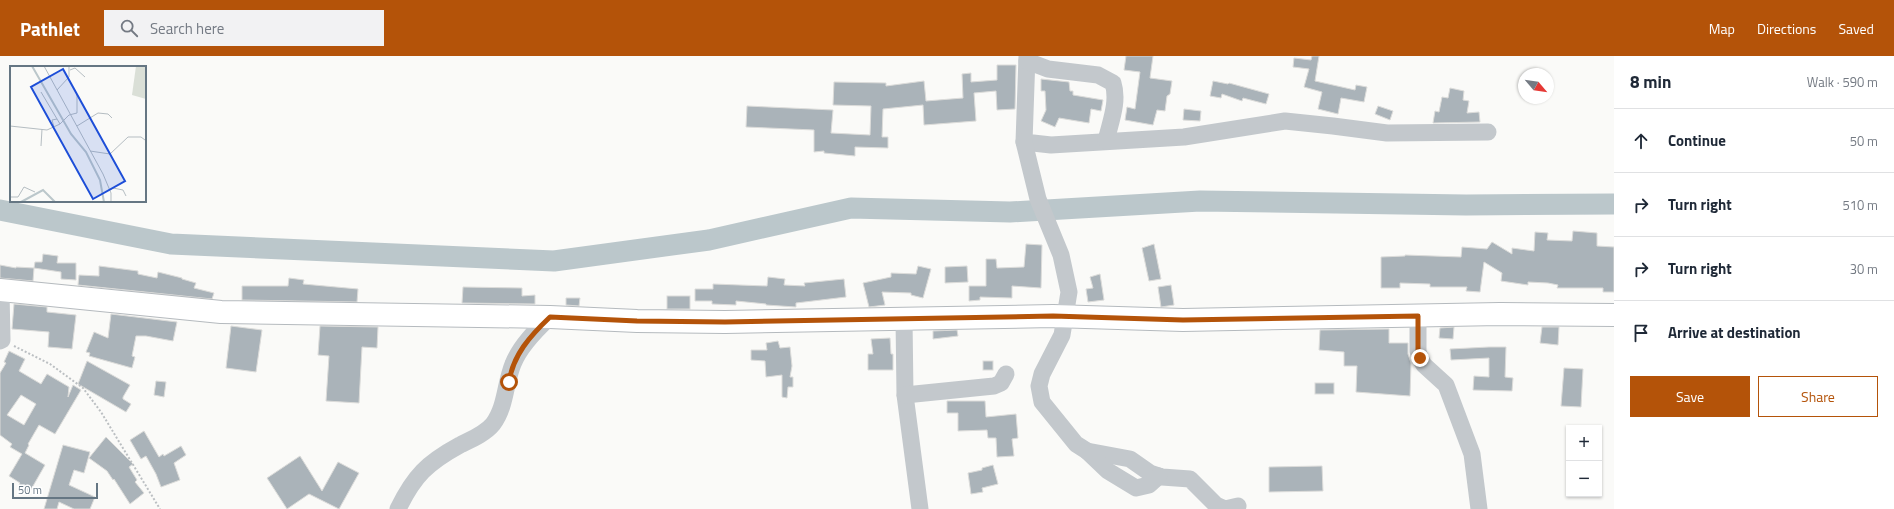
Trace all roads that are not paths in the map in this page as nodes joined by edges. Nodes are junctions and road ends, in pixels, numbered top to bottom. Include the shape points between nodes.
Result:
1 (1027, 58) edge
2 (1488, 132) dead end
3 (1024, 142) junction
4 (1106, 142) junction
5 (0, 290) edge
6 (1418, 316) junction
7 (1614, 316) edge
8 (550, 317) junction
9 (1066, 317) junction
10 (904, 318) junction
11 (1, 340) edge
12 (1006, 374) dead end
13 (905, 395) junction
14 (1087, 451) junction
15 (1159, 476) junction
16 (1238, 506) dead end
17 (398, 509) edge
18 (920, 509) edge
19 (1478, 509) edge

1 - 3 street
1 - 4 street via 1048,69 1098,75 1113,83 1116,100
2 - 4 street via 1387,133 1285,122 1184,137
3 - 4 street via 1051,145
3 - 9 street via 1038,199 1061,255 1069,292
5 - 8 main road via 221,312
5 - 11 street
6 - 7 main road
6 - 9 main road via 1183,320
6 - 19 street via 1420,358 1446,385 1472,454
8 - 10 main road via 718,322
8 - 17 street via 519,350 512,365 501,407 492,425 445,453 420,472
9 - 10 main road
9 - 14 street via 1057,347 1042,374 1039,393 1042,402 1076,444
10 - 13 street
12 - 13 street via 1001,383 994,386
13 - 18 street
14 - 15 street via 1130,459 1150,474
14 - 15 street via 1108,471 1136,488 1149,486
15 - 16 street via 1190,479 1216,505 1225,509

